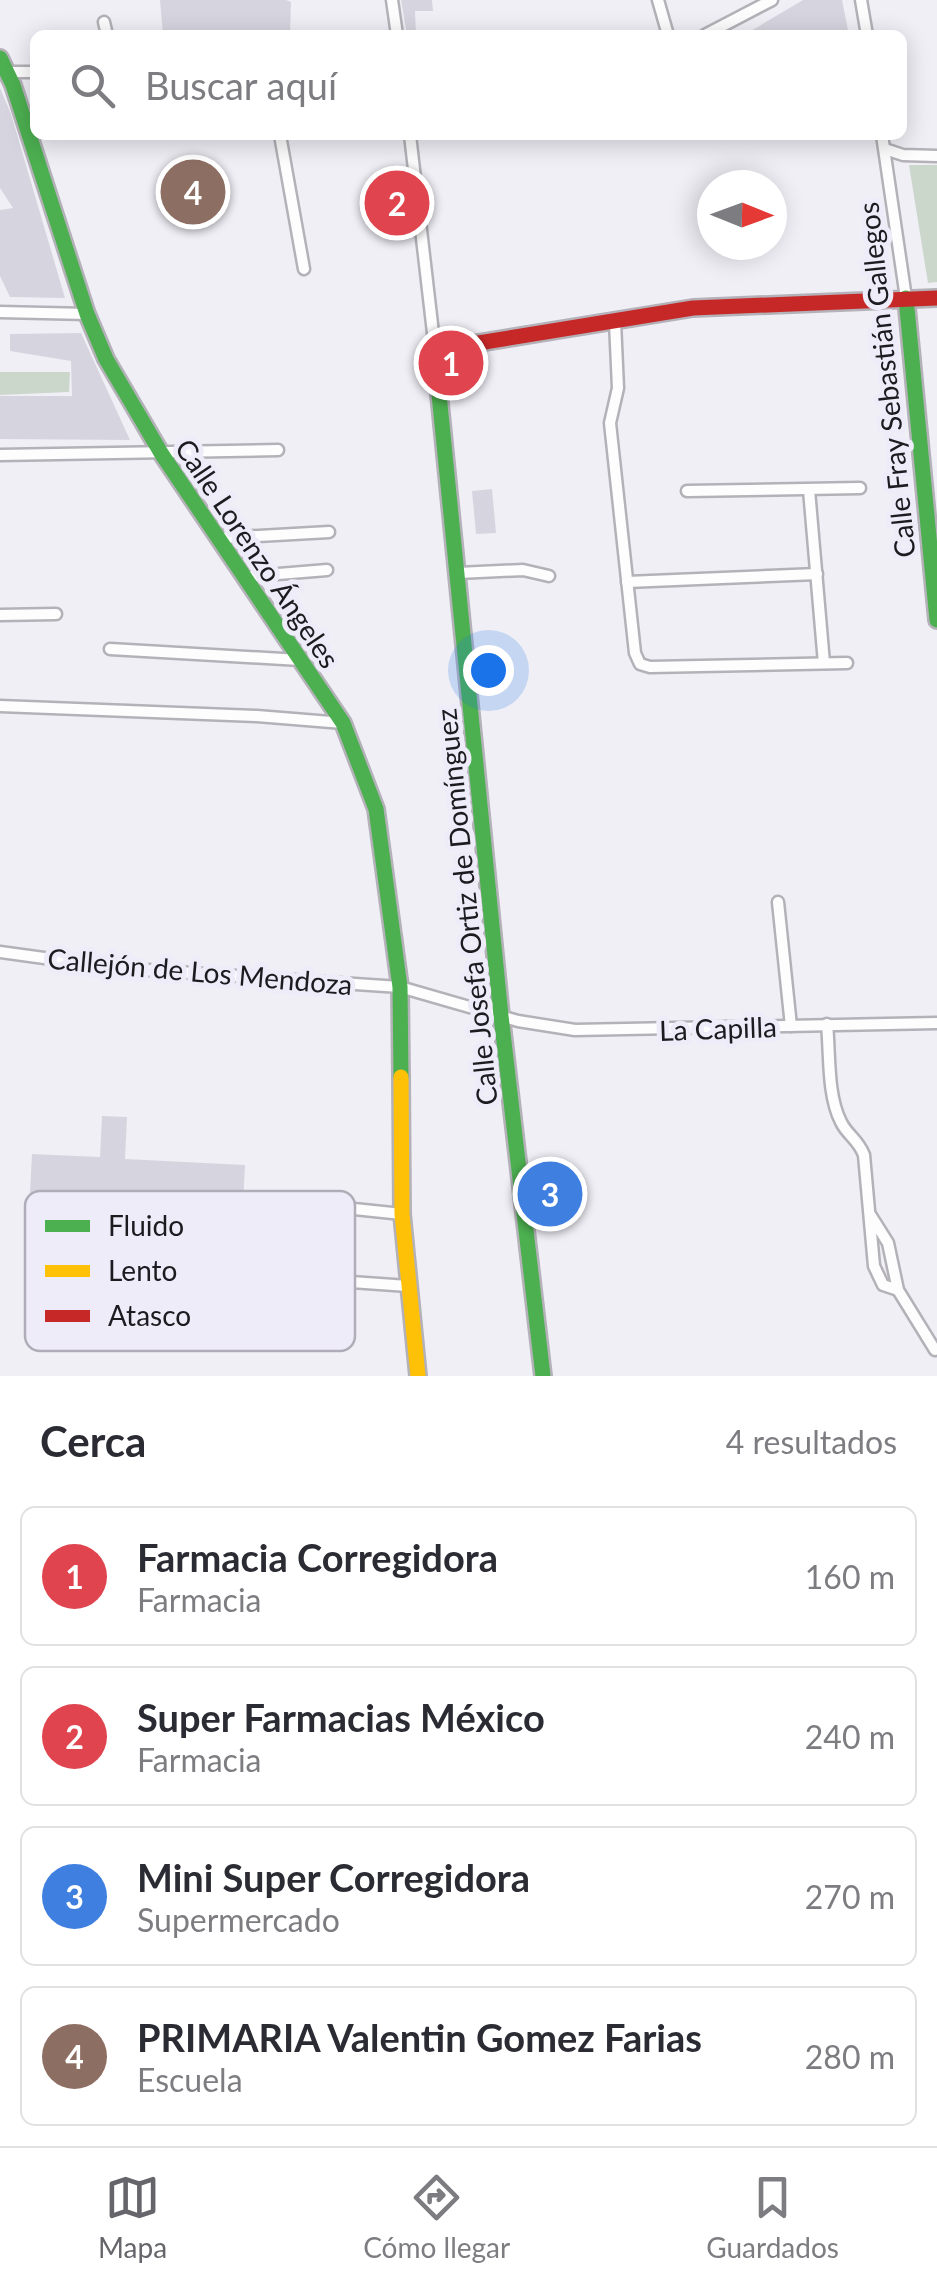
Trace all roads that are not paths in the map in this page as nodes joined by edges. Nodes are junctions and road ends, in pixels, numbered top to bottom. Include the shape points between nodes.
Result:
1 (392, 0) edge
2 (658, 0) edge
3 (772, 0) edge
4 (862, 0) edge
5 (104, 22) dead end
6 (105, 30) edge
7 (396, 30) edge
8 (667, 30) edge
9 (715, 30) edge
10 (866, 30) edge
11 (2, 68) edge
12 (30, 71) edge
13 (281, 140) edge
14 (411, 140) edge
15 (883, 140) edge
16 (884, 150) junction
17 (937, 156) edge
18 (304, 269) dead end
19 (906, 298) junction
20 (937, 298) edge
21 (0, 312) edge
22 (87, 314) junction
23 (615, 322) junction
24 (434, 350) junction
25 (278, 450) dead end
26 (160, 454) junction
27 (0, 455) edge
28 (860, 488) dead end
29 (810, 490) junction
30 (687, 491) dead end
31 (329, 532) dead end
32 (220, 538) junction
33 (327, 570) dead end
34 (458, 573) junction
35 (817, 574) junction
36 (549, 576) dead end
37 (242, 577) junction
38 (628, 582) junction
39 (0, 614) edge
40 (56, 614) dead end
41 (937, 620) edge
42 (110, 649) dead end
43 (300, 660) junction
44 (824, 663) junction
45 (847, 663) dead end
46 (0, 706) edge
47 (343, 724) junction
48 (778, 902) dead end
49 (0, 952) edge
50 (400, 987) junction
51 (500, 1016) junction
52 (937, 1022) edge
53 (827, 1024) junction
54 (790, 1026) junction
55 (355, 1209) edge
56 (402, 1214) junction
57 (870, 1215) junction
58 (355, 1282) edge
59 (408, 1286) junction
60 (898, 1290) junction
61 (934, 1350) dead end
62 (418, 1376) edge
63 (543, 1376) edge

1 - 7 street
2 - 8 street
3 - 9 street
4 - 10 street
5 - 6 street
11 - 12 street
11 - 22 street, Calle Lorenzo Ángeles
13 - 18 street
14 - 24 street, Calle Josefa Ortiz de Domínguez
15 - 16 street, Calle Fray Sebastián Gallegos
16 - 17 street
16 - 19 street, Calle Fray Sebastián Gallegos
19 - 20 street
19 - 23 street via 693,308
19 - 41 street, Calle Fray Sebastián Gallegos
21 - 22 street
22 - 26 street, Calle Lorenzo Ángeles
23 - 24 street
23 - 38 street via 618,388 610,423
24 - 34 street, Calle Josefa Ortiz de Domínguez
25 - 26 street
26 - 27 street
26 - 32 street, Calle Lorenzo Ángeles
28 - 29 street
29 - 30 street
29 - 35 street
31 - 32 street
32 - 37 street, Calle Lorenzo Ángeles
33 - 37 street
34 - 36 street via 522,570
34 - 51 street, Calle Josefa Ortiz de Domínguez
35 - 38 street
35 - 44 street
37 - 43 street, Calle Lorenzo Ángeles
38 - 44 street via 640,664
39 - 40 street
42 - 43 street
43 - 47 street, Calle Lorenzo Ángeles
44 - 45 street
46 - 47 street
47 - 50 street, Calle Lorenzo Ángeles via 376,809
48 - 54 street
49 - 50 street, Callejón de Los Mendoza via 117,968
50 - 51 street
50 - 56 street, Calle Lorenzo Ángeles
51 - 54 street, La Capilla via 575,1030
51 - 63 street, Calle Josefa Ortiz de Domínguez
52 - 53 street, La Capilla
53 - 54 street, La Capilla
53 - 57 street via 835,1106 864,1155
55 - 56 street
56 - 59 street, Calle Lorenzo Ángeles
57 - 60 street via 888,1243
57 - 60 street via 874,1266 883,1284
58 - 59 street
59 - 62 street, Calle Lorenzo Ángeles
60 - 61 street

